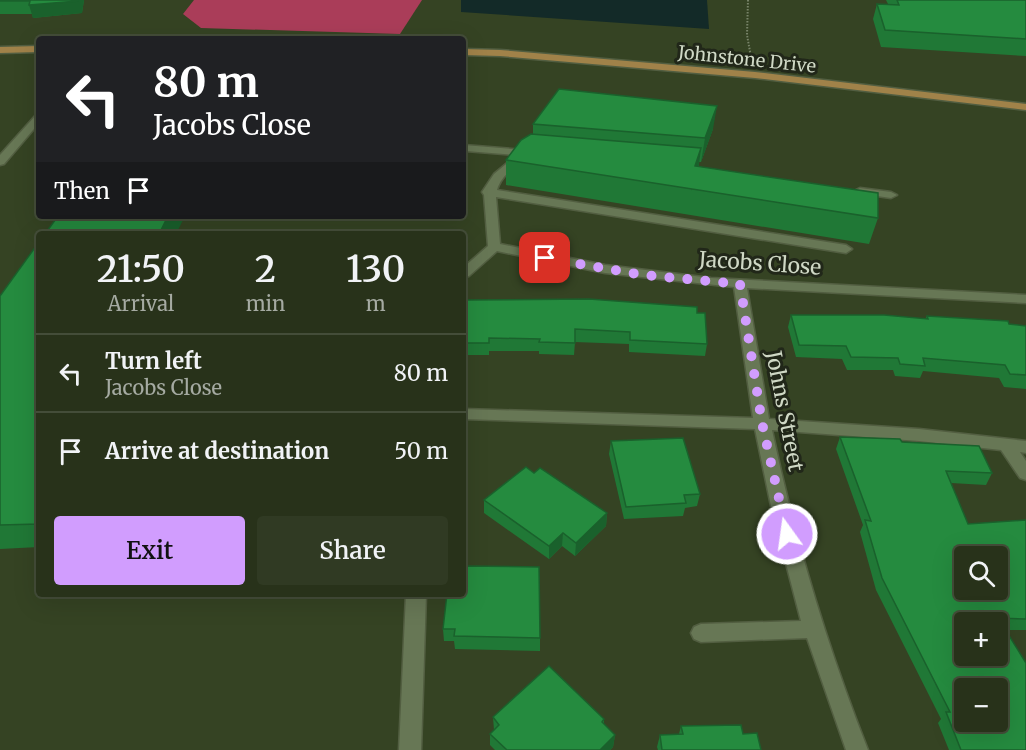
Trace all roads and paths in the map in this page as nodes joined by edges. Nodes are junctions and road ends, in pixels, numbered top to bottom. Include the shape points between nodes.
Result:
1 (748, 0) edge
2 (36, 49) edge
3 (0, 50) edge
4 (466, 52) edge
5 (755, 75) junction
6 (1026, 107) edge
7 (36, 120) edge
8 (466, 148) dead end
9 (0, 162) edge
10 (845, 189) edge
11 (488, 192) junction
12 (891, 195) dead end
13 (494, 247) junction
14 (846, 249) dead end
15 (466, 271) edge
16 (740, 284) junction
17 (1026, 298) edge
18 (466, 414) edge
19 (762, 423) junction
20 (1006, 445) junction
21 (1026, 447) edge
22 (1026, 474) edge
23 (416, 597) edge
24 (814, 629) junction
25 (701, 633) dead end
26 (410, 750) edge
27 (857, 750) edge

1 - 5 path via 747,35
2 - 3 main road
4 - 5 main road, Johnstone Drive
5 - 6 main road, Johnstone Drive
7 - 9 street
8 - 11 street via 534,153 502,169
10 - 12 street
11 - 13 street
11 - 14 street
13 - 15 street
13 - 16 street, Jacobs Close via 643,275
16 - 17 street, Jacobs Close
16 - 19 street, Johns Street
18 - 19 street
19 - 20 street
19 - 24 street, Johns Street via 786,531
20 - 21 street
20 - 22 street
23 - 26 street
24 - 25 street
24 - 27 street, Johns Street

